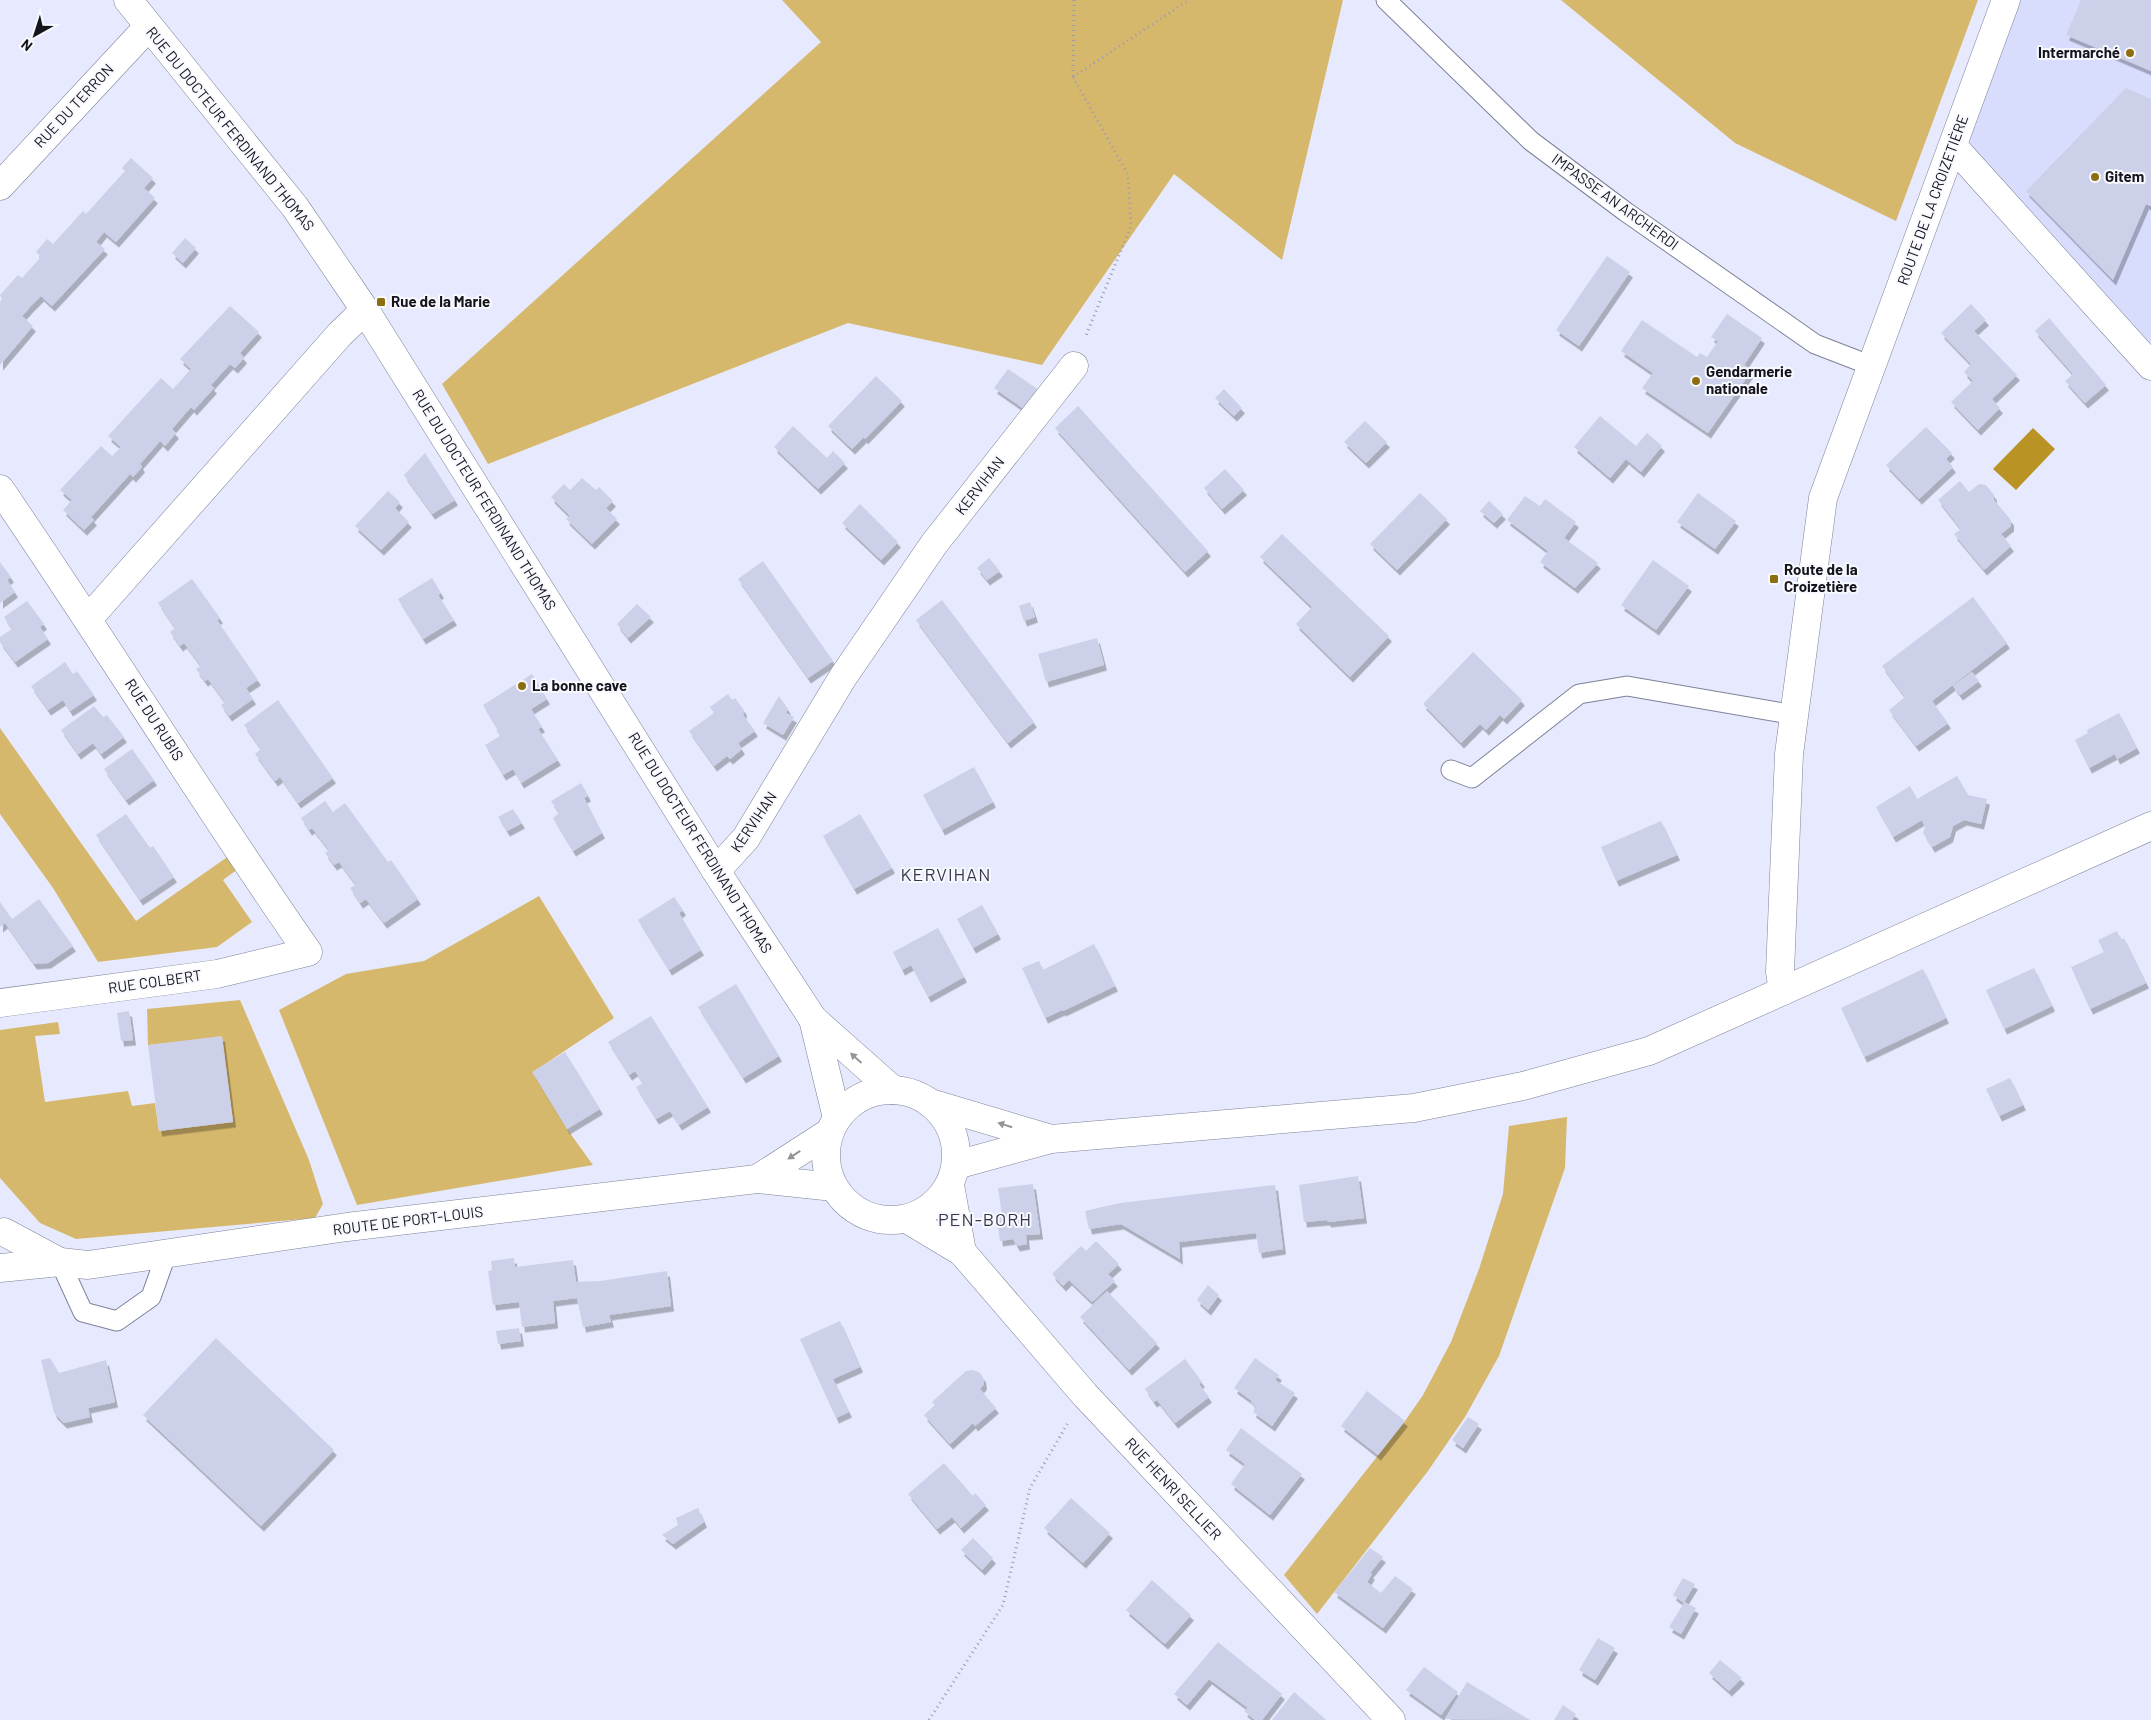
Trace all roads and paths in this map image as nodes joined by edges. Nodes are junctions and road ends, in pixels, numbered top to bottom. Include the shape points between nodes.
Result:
1 (128, 0) edge
2 (1074, 0) edge
3 (1189, 0) edge
4 (1386, 0) edge
5 (2006, 0) edge
6 (148, 26) junction
7 (1073, 77) junction
8 (1953, 146) junction
9 (0, 186) edge
10 (365, 310) junction
11 (1074, 366) joint
12 (1872, 366) junction
13 (2151, 366) edge
14 (0, 489) edge
15 (89, 618) junction
16 (1795, 715) junction
17 (1451, 770) dead end
18 (2151, 826) edge
19 (716, 871) junction
20 (308, 952) joint
21 (1783, 991) junction
22 (0, 1003) edge
23 (814, 1019) junction
24 (893, 1090) junction
25 (930, 1103) junction
26 (834, 1125) junction
27 (1051, 1139) junction
28 (953, 1175) junction
29 (757, 1179) junction
30 (834, 1187) junction
31 (906, 1219) junction
32 (2, 1226) edge
33 (962, 1252) junction
34 (166, 1255) junction
35 (0, 1259) edge
36 (60, 1262) junction
37 (0, 1268) edge
38 (1085, 1395) junction
39 (929, 1720) edge
40 (1391, 1720) edge

1 - 6 street, RUE DU DOCTEUR FERDINAND THOMAS
2 - 7 path
3 - 7 path
4 - 12 lane, IMPASSE AN ARCHERDI via 1531,140 1626,212 1815,344
5 - 8 street, ROUTE DE LA CROIZETIÈRE
6 - 9 street, RUE DU TERRON
6 - 10 street, RUE DU DOCTEUR FERDINAND THOMAS via 295,207
7 - 11 path via 1128,175 1131,226
8 - 12 street, ROUTE DE LA CROIZETIÈRE
8 - 13 street
10 - 15 street via 340,334
10 - 19 street, RUE DU DOCTEUR FERDINAND THOMAS
11 - 19 street, KERVIHAN via 934,544 843,676 746,838
12 - 16 street, ROUTE DE LA CROIZETIÈRE via 1823,498
14 - 15 street, RUE DU RUBIS
15 - 20 street, RUE DU RUBIS via 239,854
16 - 17 lane via 1627,686 1579,694 1472,778
16 - 21 street, ROUTE DE LA CROIZETIÈRE via 1789,754 1780,972
18 - 21 street
19 - 23 street, RUE DU DOCTEUR FERDINAND THOMAS
20 - 22 street, RUE COLBERT via 217,974
21 - 27 street via 1649,1050 1523,1086 1414,1108
24 -> 23 street, RUE DU DOCTEUR FERDINAND THOMAS
23 - 26 street, RUE DU DOCTEUR FERDINAND THOMAS
24 - 25 street via 910,1093
24 - 26 street via 864,1096 845,1109
27 -> 25 street
25 - 28 street via 942,1114 953,1134
26 -> 29 street
26 - 30 street via 826,1159
27 - 28 street
28 - 31 street via 934,1205
28 - 33 street
29 - 30 street
29 - 34 street, ROUTE DE PORT-LOUIS via 347,1227
30 - 31 street via 848,1205 874,1219
31 - 33 street, RUE HENRI SELLIER
32 - 35 street via 4,1251
32 - 36 street, ROUTE DE PORT-LOUIS
33 - 38 street, RUE HENRI SELLIER
34 - 36 street, ROUTE DE PORT-LOUIS via 88,1265
34 - 36 lane via 151,1297 117,1321 83,1312
36 - 37 street, ROUTE DE PORT-LOUIS
38 - 39 path via 1030,1488 1003,1605
38 - 40 street, RUE HENRI SELLIER

